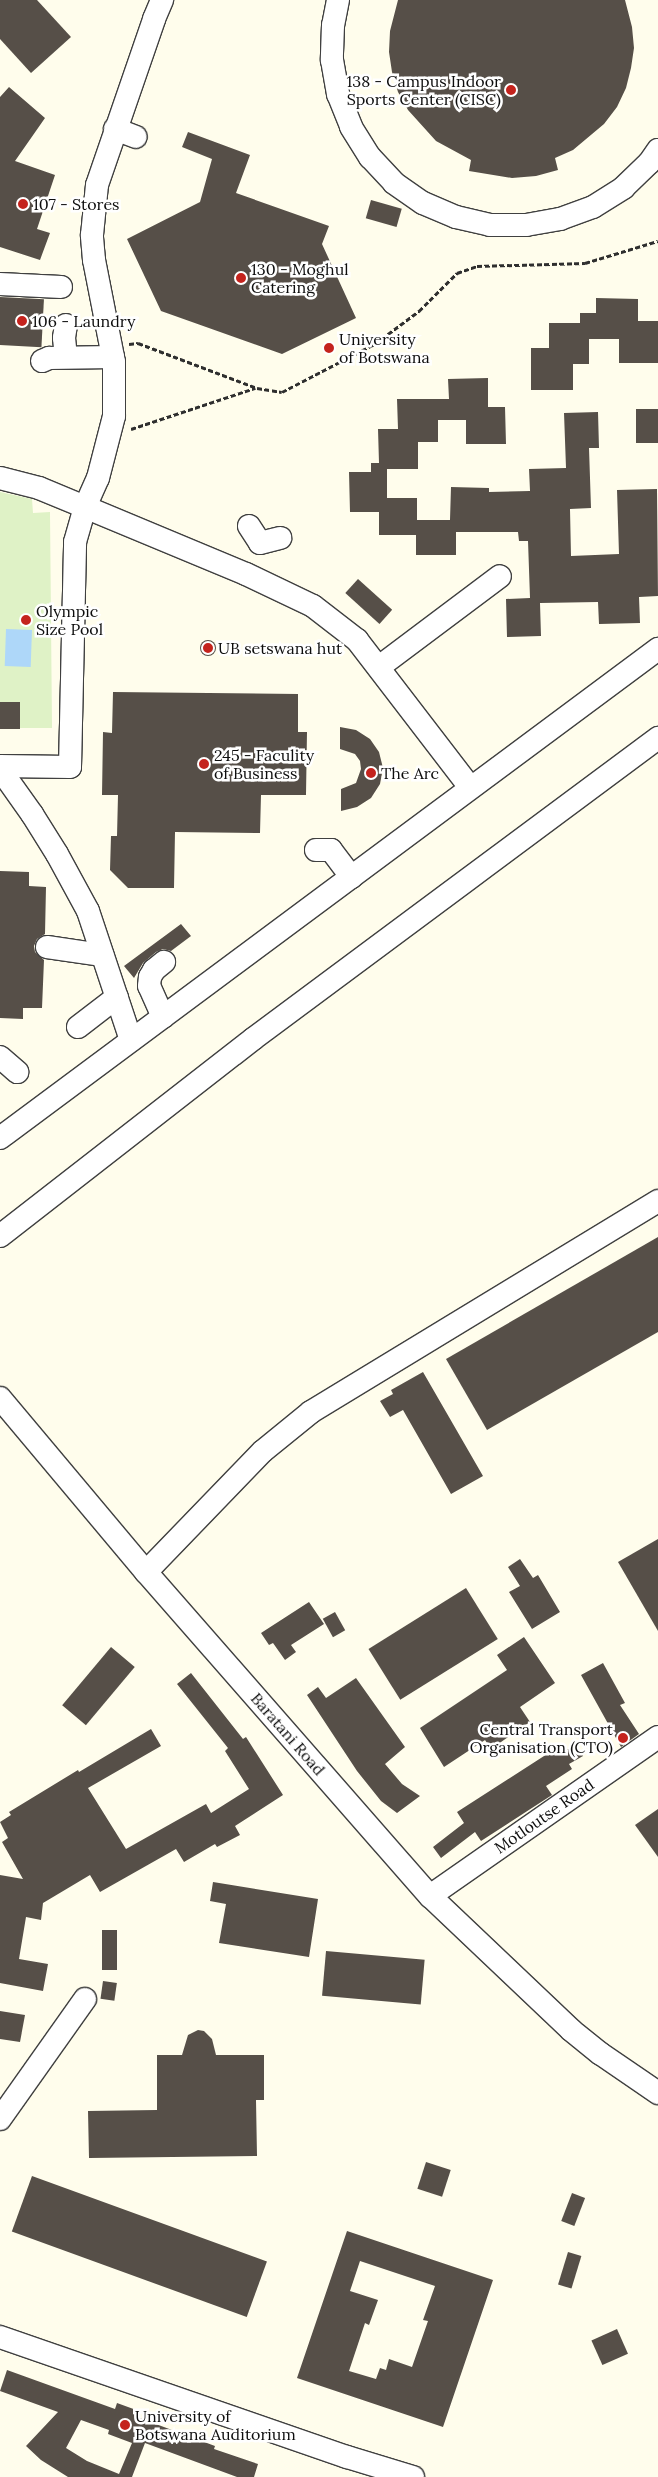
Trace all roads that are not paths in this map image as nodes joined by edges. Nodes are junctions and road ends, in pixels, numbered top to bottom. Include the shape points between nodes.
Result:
1 (162, 0) edge
2 (338, 0) edge
3 (115, 129) junction
4 (136, 137) dead end
5 (658, 150) edge
6 (0, 284) edge
7 (61, 287) dead end
8 (66, 325) dead end
9 (112, 352) junction
10 (66, 358) junction
11 (42, 361) dead end
12 (0, 478) edge
13 (85, 507) junction
14 (263, 536) dead end
15 (246, 574) junction
16 (500, 576) dead end
17 (658, 649) edge
18 (379, 667) junction
19 (658, 738) edge
20 (0, 766) edge
21 (0, 773) edge
22 (470, 787) junction
23 (316, 850) dead end
24 (350, 877) junction
25 (47, 947) dead end
26 (102, 954) junction
27 (164, 962) dead end
28 (117, 997) junction
29 (163, 1017) junction
30 (78, 1027) dead end
31 (131, 1040) junction
32 (0, 1056) edge
33 (17, 1072) dead end
34 (0, 1138) edge
35 (658, 1202) edge
36 (0, 1236) edge
37 (0, 1398) edge
38 (146, 1572) junction
39 (658, 1737) edge
40 (430, 1896) junction
41 (85, 1998) dead end
42 (658, 2093) edge
43 (0, 2119) edge
44 (0, 2337) edge
45 (413, 2477) edge

1 - 3 street
2 - 5 street via 332,60 338,94 351,128 394,182 423,203 456,217 490,225 526,225 560,219 593,207 623,188
3 - 4 street
3 - 9 street via 97,185 92,235
6 - 7 street
8 - 10 street
9 - 10 street
9 - 13 street via 114,416 98,478
10 - 11 street
12 - 13 street via 39,488
13 - 15 street
13 - 20 street via 75,542 70,767
14 - 15 street
15 - 18 street via 313,606 357,640
16 - 18 street via 462,610
17 - 22 street
18 - 22 street
19 - 36 street via 253,1039
21 - 26 street via 32,814 57,854 88,911
22 - 24 street
23 - 24 street via 331,850
24 - 29 street
25 - 26 street
26 - 28 street
27 - 29 street via 154,970 149,986
28 - 30 street
28 - 31 street
29 - 31 street
31 - 34 street
32 - 33 street
35 - 38 street via 311,1412 263,1451
37 - 38 street, Baratani Road
38 - 40 street, Baratani Road
39 - 40 street, Motloutse Road
40 - 42 street, Baratani Road via 570,2030
41 - 43 street
44 - 45 street via 337,2454

